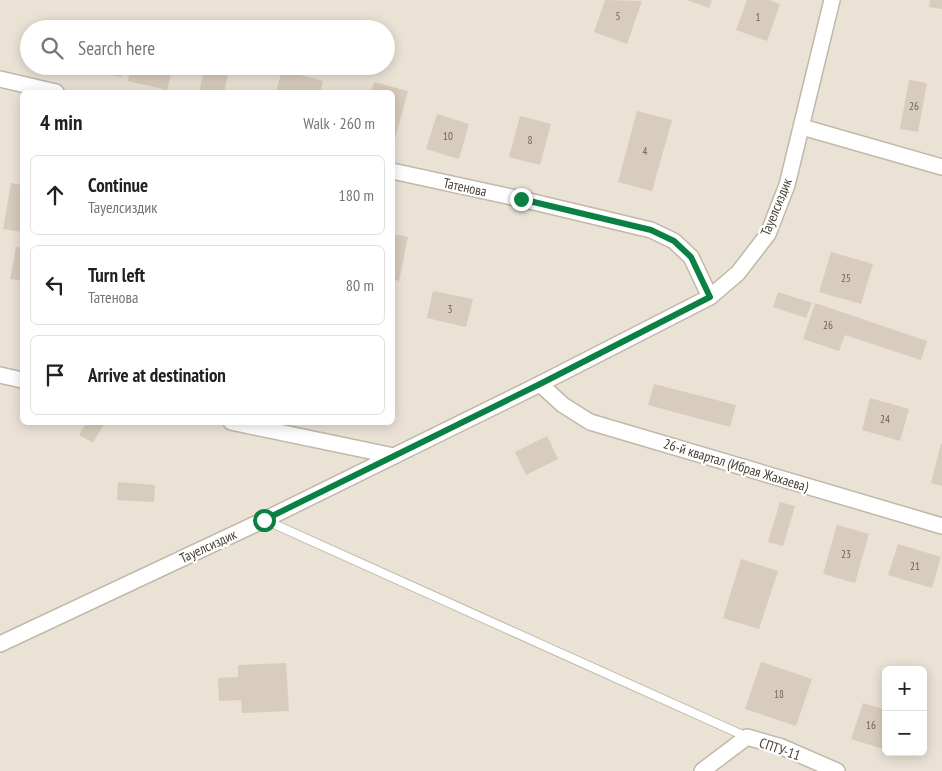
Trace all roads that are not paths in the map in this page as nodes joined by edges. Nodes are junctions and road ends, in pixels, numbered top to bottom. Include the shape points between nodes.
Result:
1 (832, 0) edge
2 (0, 79) edge
3 (47, 90) edge
4 (802, 127) junction
5 (942, 168) edge
6 (395, 172) edge
7 (710, 297) junction
8 (0, 375) edge
9 (20, 380) edge
10 (540, 384) junction
11 (245, 425) edge
12 (394, 456) junction
13 (264, 520) junction
14 (942, 526) edge
15 (0, 644) edge
16 (747, 737) junction
17 (702, 771) edge
18 (837, 771) edge

1 - 4 street, Тауелсиздик
2 - 3 street
4 - 5 street
4 - 7 street, Тауелсиздик via 788,185 768,234 738,273
6 - 7 street, Татенова via 651,230 674,241 691,257
7 - 10 street, Тауелсиздик
8 - 9 street
10 - 12 street, Тауелсиздик
10 - 14 street, 26-й квартал (Ибрая Жахаева) via 563,405 590,422
11 - 12 street
12 - 13 street, Тауелсиздик
13 - 15 street, Тауелсиздик
13 - 16 lane
16 - 17 street, СПТУ-11
16 - 18 street, СПТУ-11 via 782,747

